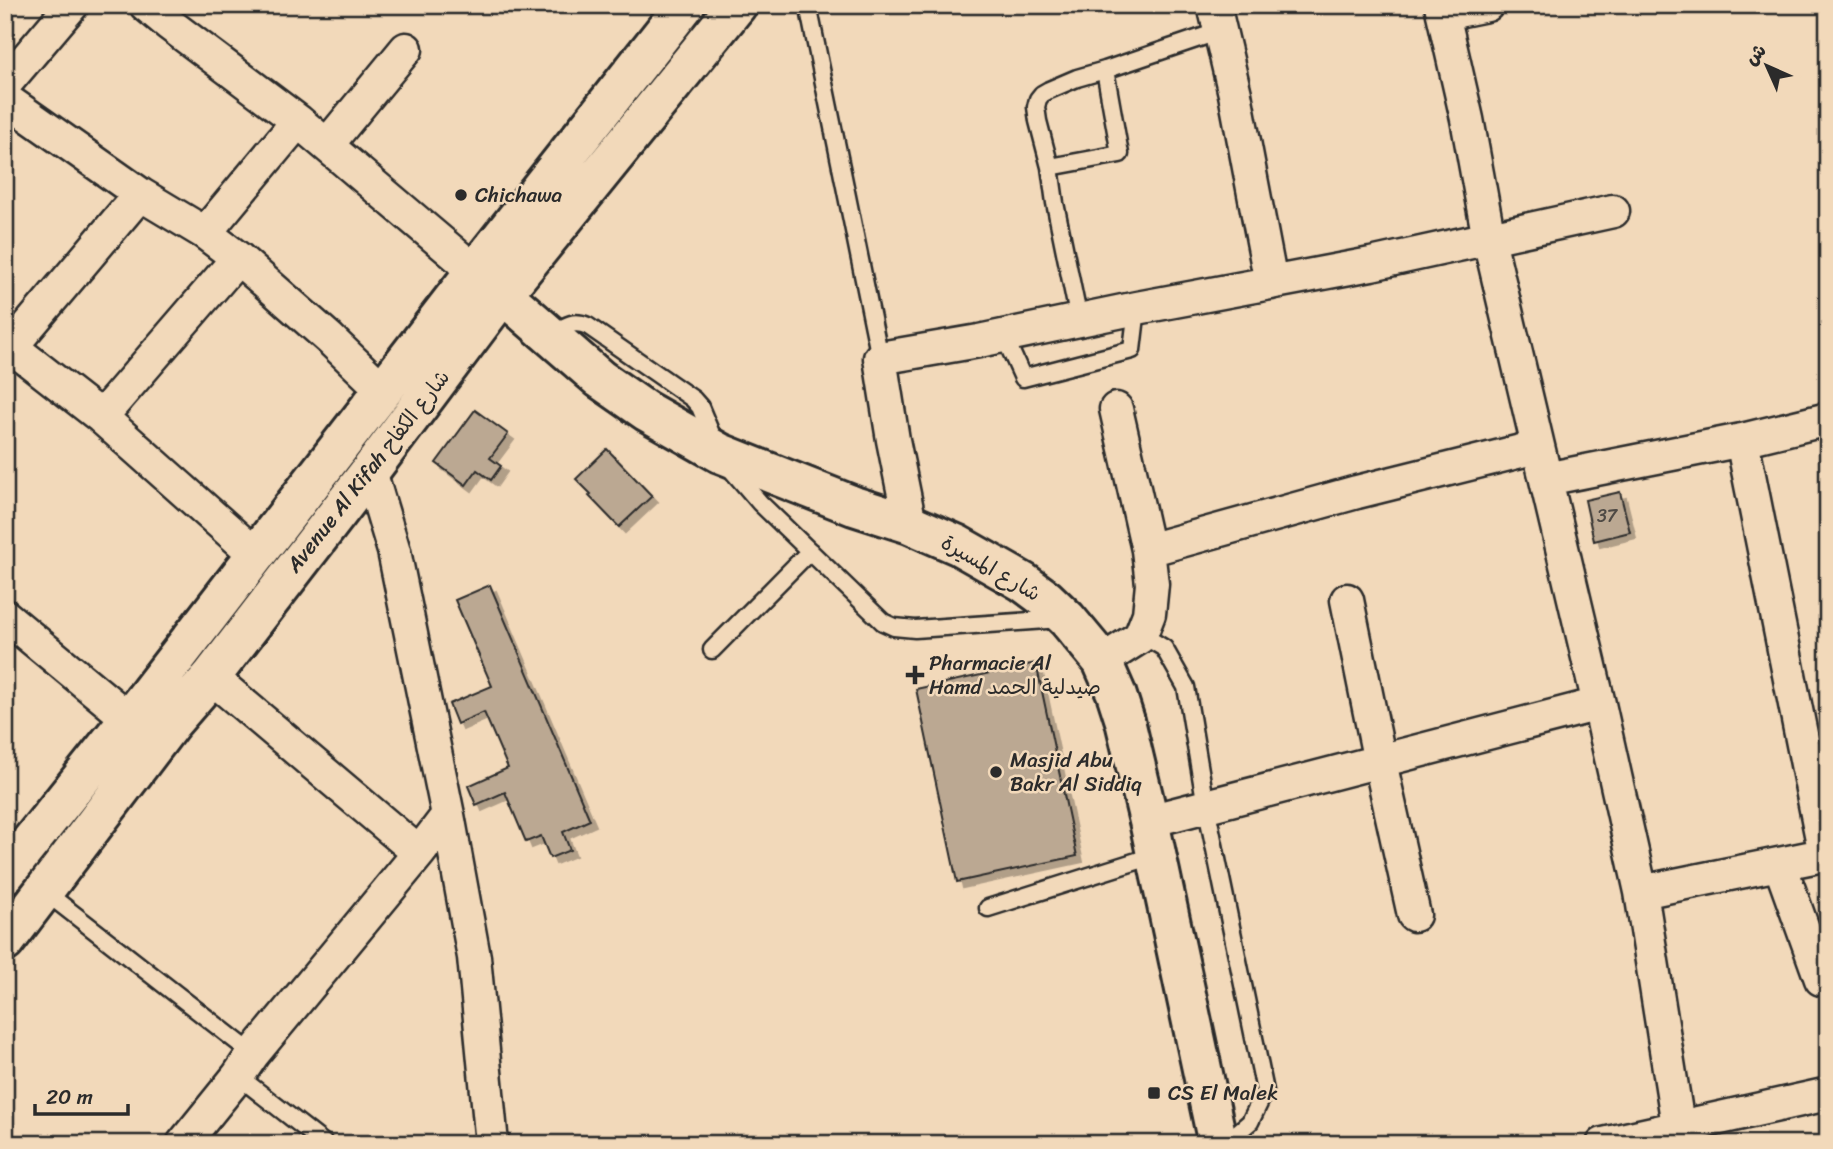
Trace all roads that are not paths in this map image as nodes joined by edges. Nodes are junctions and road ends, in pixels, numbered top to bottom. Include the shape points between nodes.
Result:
1 (72, 5) edge
2 (685, 5) edge
3 (737, 5) edge
4 (808, 5) edge
5 (1487, 5) edge
6 (1442, 9) edge
7 (166, 12) edge
8 (1217, 18) edge
9 (406, 49) dead end
10 (1105, 71) junction
11 (5, 84) edge
12 (5, 99) edge
13 (298, 121) junction
14 (327, 145) junction
15 (1050, 167) junction
16 (140, 194) junction
17 (1613, 211) dead end
18 (205, 233) junction
19 (1489, 239) junction
20 (238, 258) junction
21 (489, 283) junction
22 (1271, 283) junction
23 (1137, 308) junction
24 (1079, 320) junction
25 (1004, 336) junction
26 (8, 344) edge
27 (880, 358) junction
28 (384, 391) junction
29 (1116, 409) dead end
30 (101, 417) junction
31 (1828, 419) edge
32 (1742, 440) junction
33 (1537, 447) junction
34 (720, 453) junction
35 (370, 471) junction
36 (1546, 480) junction
37 (911, 524) junction
38 (810, 551) junction
39 (1148, 551) junction
40 (255, 554) junction
41 (1347, 600) dead end
42 (5, 616) edge
43 (1067, 619) junction
44 (1140, 637) junction
45 (712, 650) dead end
46 (1102, 661) junction
47 (211, 677) junction
48 (1599, 704) junction
49 (129, 719) junction
50 (1380, 762) junction
51 (1206, 806) junction
52 (448, 815) junction
53 (1152, 838) junction
54 (419, 853) junction
55 (1827, 854) edge
56 (1780, 865) junction
57 (5, 874) edge
58 (44, 891) junction
59 (1641, 892) junction
60 (988, 908) dead end
61 (1414, 915) dead end
62 (5, 942) edge
63 (1821, 979) dead end
64 (245, 1065) junction
65 (1828, 1094) edge
66 (1679, 1135) edge
67 (183, 1144) edge
68 (325, 1144) edge
69 (492, 1144) edge
70 (1218, 1144) edge
71 (1224, 1144) edge
72 (1603, 1144) edge

1 - 11 street
2 - 21 main road, Avenue Al Kifah شارع الكفاح
3 - 21 main road, Avenue Al Kifah شارع الكفاح via 636,132
4 - 27 lane
5 - 6 street
6 - 19 street
7 - 13 street
8 - 10 lane
8 - 22 street
9 - 14 street
10 - 15 lane via 1077,78 1038,99 1038,121
10 - 15 lane via 1120,154
12 - 16 street
13 - 14 street
13 - 18 street
14 - 21 street
15 - 24 lane
16 - 18 street
16 - 26 street
17 - 19 street
18 - 20 street
19 - 22 street
19 - 33 street
20 - 28 street
20 - 30 street
21 - 28 main road, Avenue Al Kifah شارع الكفاح
21 - 34 main road, شارع المسيرة via 600,379
21 - 35 main road, Avenue Al Kifah شارع الكفاح
22 - 23 street
23 - 24 street
23 - 25 lane via 1132,351 1023,378
24 - 25 street
25 - 27 street
26 - 30 street
27 - 37 street
28 - 40 main road, Avenue Al Kifah شارع الكفاح
29 - 39 street
30 - 40 street
31 - 32 street
32 - 36 street
32 - 55 street
33 - 36 street
33 - 39 street
34 - 37 main road, شارع المسيرة
34 - 38 lane via 760,503
35 - 47 main road, Avenue Al Kifah شارع الكفاح
35 - 52 street via 394,551
36 - 48 street
37 - 43 main road, شارع المسيرة via 1023,582
38 - 43 lane via 883,622 894,627
38 - 45 lane
39 - 44 street via 1152,584 1149,614
40 - 49 main road, Avenue Al Kifah شارع الكفاح
41 - 50 street
42 - 49 street
43 - 46 main road, شارع المسيرة
44 - 46 street
44 - 51 lane via 1164,648 1186,687
46 - 53 main road, شارع المسيرة via 1125,721
47 - 54 street
47 - 58 main road, Avenue Al Kifah شارع الكفاح
48 - 50 street
48 - 59 street
49 - 57 main road, Avenue Al Kifah شارع الكفاح
50 - 51 street
50 - 61 street
51 - 53 street
51 - 71 lane via 1265,1091 1250,1122
52 - 54 street
52 - 69 street via 474,957
53 - 60 lane
53 - 70 main road, شارع المسيرة
54 - 64 street
55 - 56 street
56 - 59 street
56 - 63 street
58 - 62 main road, Avenue Al Kifah شارع الكفاح
58 - 64 lane
59 - 66 street
64 - 67 street
64 - 68 lane
65 - 66 street
66 - 72 street

